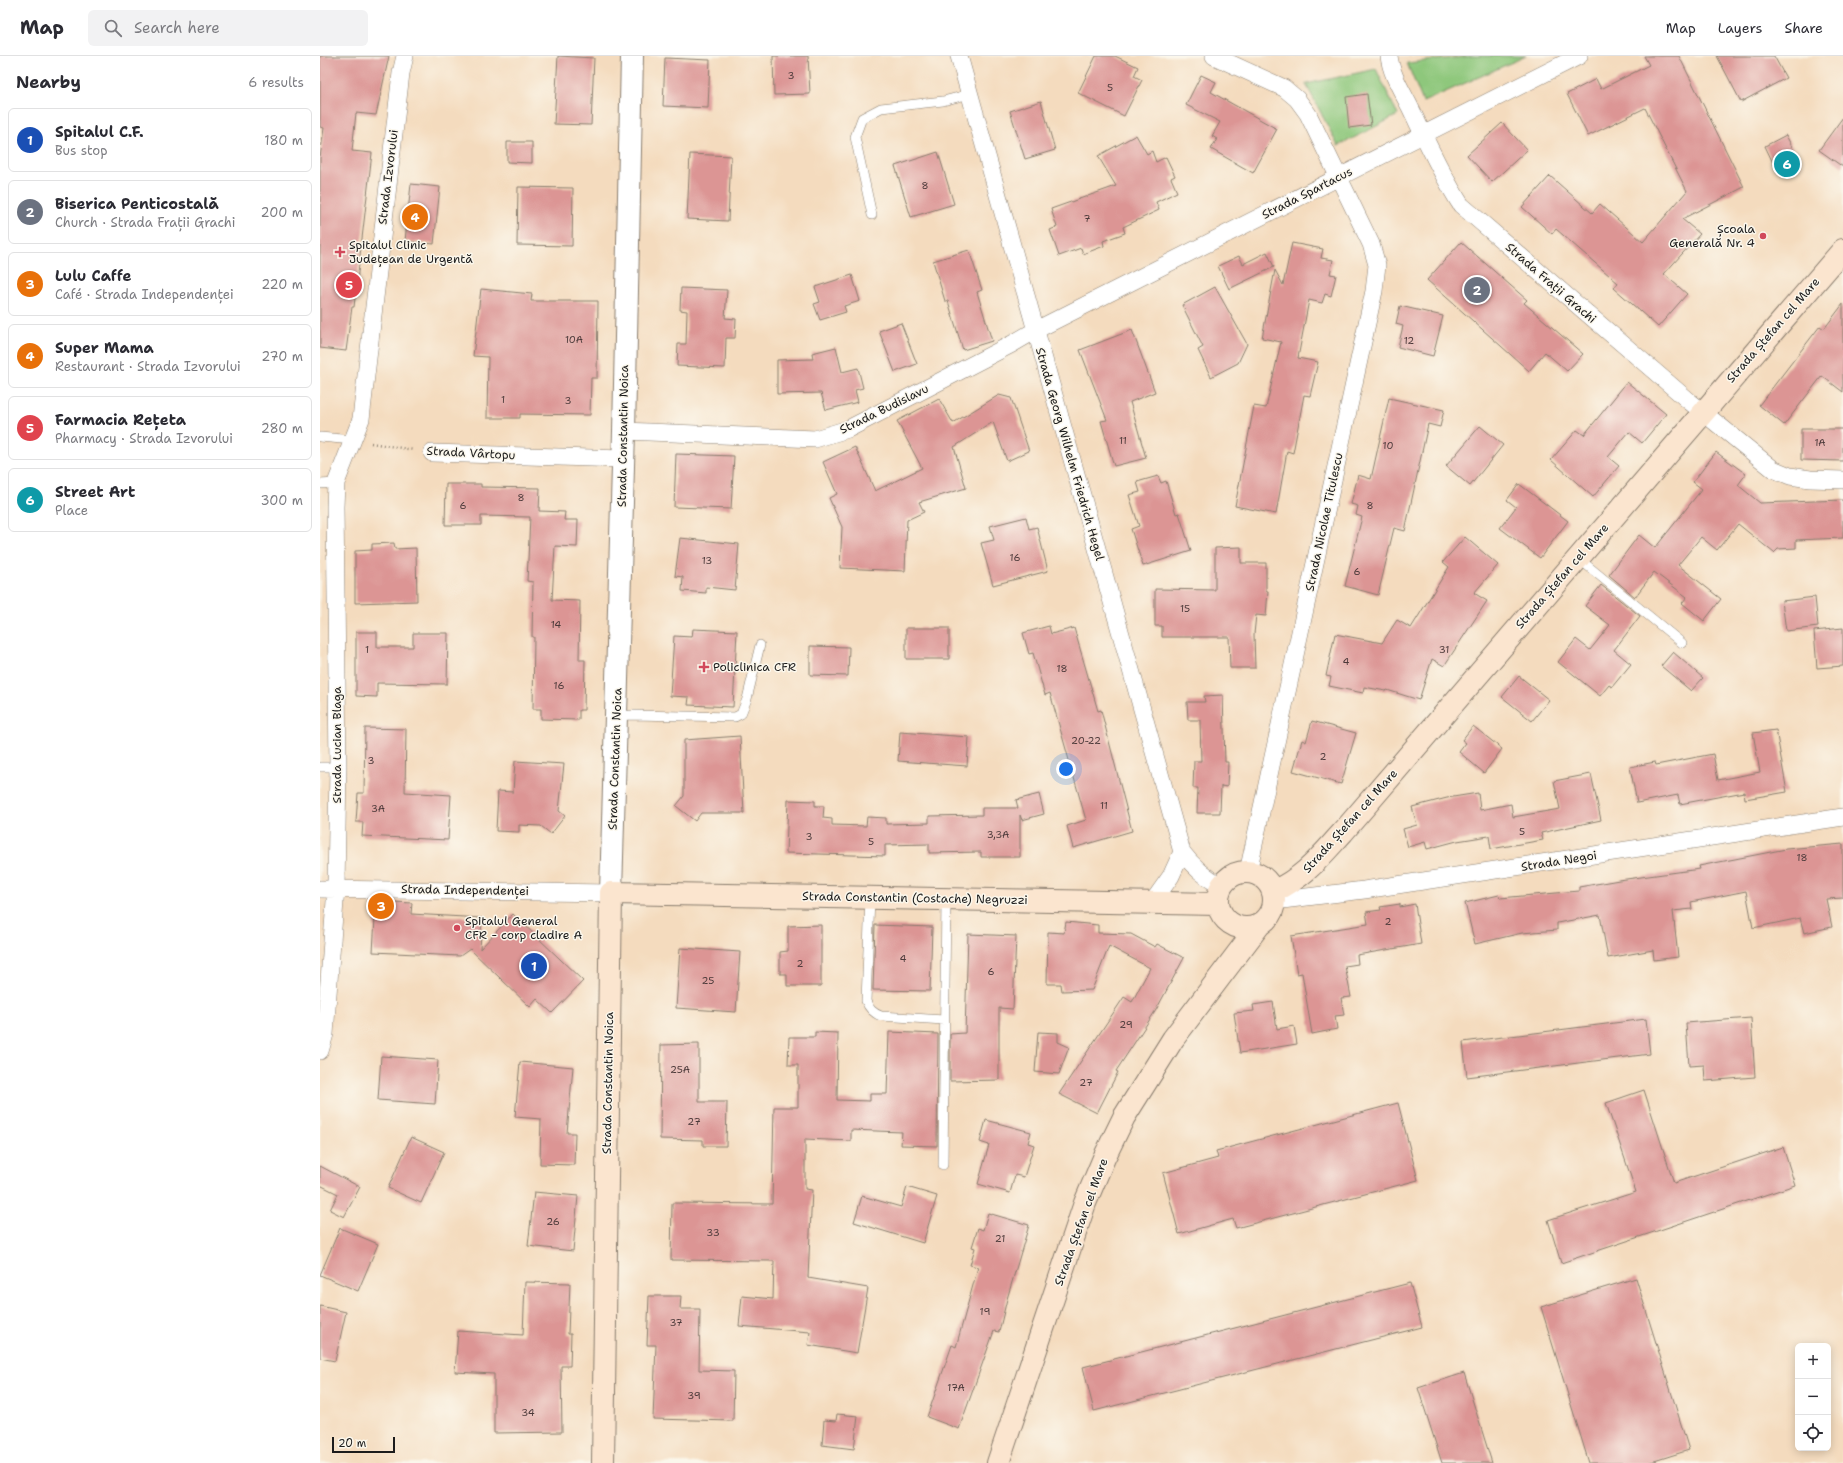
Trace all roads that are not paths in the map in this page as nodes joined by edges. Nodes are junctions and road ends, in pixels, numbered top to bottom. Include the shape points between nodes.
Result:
1 (405, 56) edge
2 (632, 56) edge
3 (959, 56) edge
4 (1214, 56) edge
5 (1389, 56) edge
6 (1579, 56) edge
7 (970, 94) junction
8 (1423, 134) junction
9 (1338, 178) junction
10 (872, 215) dead end
11 (1843, 250) edge
12 (1036, 330) junction
13 (1704, 412) junction
14 (624, 431) junction
15 (320, 437) edge
16 (353, 440) junction
17 (432, 452) road end
18 (623, 459) junction
19 (1843, 480) edge
20 (328, 483) edge
21 (1578, 558) junction
22 (1682, 643) dead end
23 (760, 644) dead end
24 (616, 716) junction
25 (320, 767) edge
26 (338, 767) junction
27 (1843, 817) edge
28 (1182, 852) junction
29 (1248, 872) junction
30 (328, 888) edge
31 (611, 893) junction
32 (1220, 895) junction
33 (1273, 897) junction
34 (870, 898) junction
35 (946, 899) junction
36 (1152, 903) junction
37 (1260, 924) junction
38 (944, 1020) junction
39 (320, 1051) edge
40 (943, 1165) dead end
41 (603, 1463) edge
42 (998, 1463) edge

1 - 16 street, Strada Izvorului via 361,418
2 - 14 street, Strada Constantin Noica
3 - 7 street, Strada Georg Wilhelm Friedrich Hegel
4 - 9 street via 1284,88 1297,99 1308,114
5 - 8 street via 1390,66
6 - 8 street, Strada Spartacus
7 - 10 lane via 943,101 881,108 862,118 854,137
7 - 12 street, Strada Georg Wilhelm Friedrich Hegel
8 - 9 street, Strada Spartacus
8 - 13 street, Strada Frații Grachi via 1461,205
9 - 12 street, Strada Spartacus
9 - 29 street, Strada Nicolae Titulescu via 1371,244 1376,265 1374,291
11 - 13 main road, Strada Ștefan cel Mare
12 - 14 street, Strada Budislavu via 832,435 815,439
12 - 28 street, Strada Georg Wilhelm Friedrich Hegel
13 - 19 street, Strada Frații Grachi via 1773,469 1796,477
13 - 21 main road, Strada Ștefan cel Mare
14 - 18 street, Strada Constantin Noica
15 - 16 lane
16 - 20 street, Strada Lucian Blaga
17 - 18 street, Strada Vârtopu
18 - 24 street, Strada Constantin Noica
20 - 26 street, Strada Lucian Blaga via 335,507
21 - 22 lane
21 - 33 main road, Strada Ștefan cel Mare via 1307,871
23 - 24 lane via 747,700 741,714 735,717
24 - 31 street, Strada Constantin Noica
25 - 26 lane
26 - 30 street, Strada Lucian Blaga
27 - 33 street, Strada Negoi via 1364,890
28 - 32 street, Strada Georg Wilhelm Friedrich Hegel
28 - 36 street via 1171,876
29 - 32 main road via 1232,875
29 - 33 main road via 1264,878
30 - 31 street, Strada Independenței
30 - 39 street, Strada Lucian Blaga via 325,1034
31 - 34 main road, Strada Constantin (Costache) Negruzzi
31 - 41 main road, Strada Constantin Noica
32 - 36 main road, Strada Constantin (Costache) Negruzzi
32 - 37 main road via 1221,912 1227,920 1242,927
33 - 37 main road via 1272,910
34 - 35 main road, Strada Constantin (Costache) Negruzzi
34 - 38 lane via 866,1001 869,1007 881,1016
35 - 36 main road, Strada Constantin (Costache) Negruzzi
35 - 38 lane
37 - 42 main road, Strada Ștefan cel Mare via 1173,1039 1124,1117 1104,1158 1085,1203
38 - 40 lane

